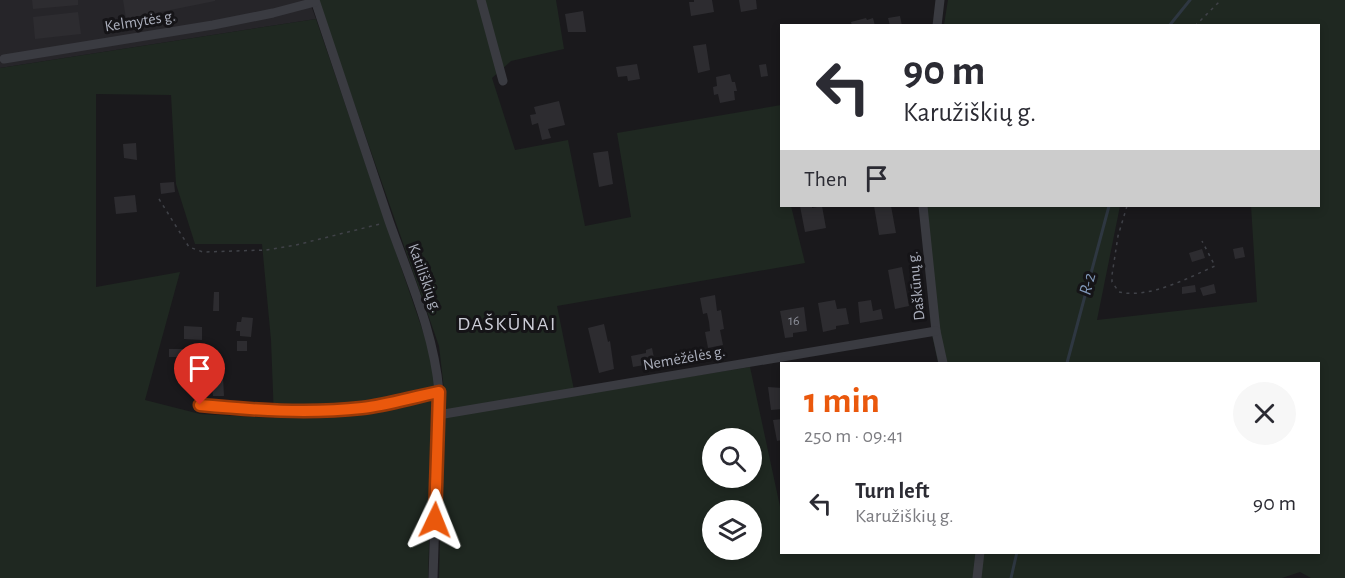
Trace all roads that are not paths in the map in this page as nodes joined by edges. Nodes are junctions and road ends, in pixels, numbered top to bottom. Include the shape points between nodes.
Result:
1 (481, 0) edge
2 (940, 0) edge
3 (315, 1) edge
4 (937, 24) edge
5 (4, 59) dead end
6 (503, 81) dead end
7 (923, 207) edge
8 (936, 331) junction
9 (943, 362) edge
10 (439, 392) junction
11 (200, 405) dead end
12 (438, 415) junction
13 (980, 554) edge
14 (433, 578) edge
15 (977, 578) edge

1 - 6 street
2 - 4 street
3 - 5 street, Kelmytės g. via 231,22
3 - 10 street, Katiliškių g. via 430,335
7 - 8 street, Daškūnų g.
8 - 9 street, Daškūnų g.
8 - 12 street, Nemėžėlės g.
10 - 11 street via 339,410 277,412
10 - 12 street, Katiliškių g.
12 - 14 street, Katiliškių g.
13 - 15 street

